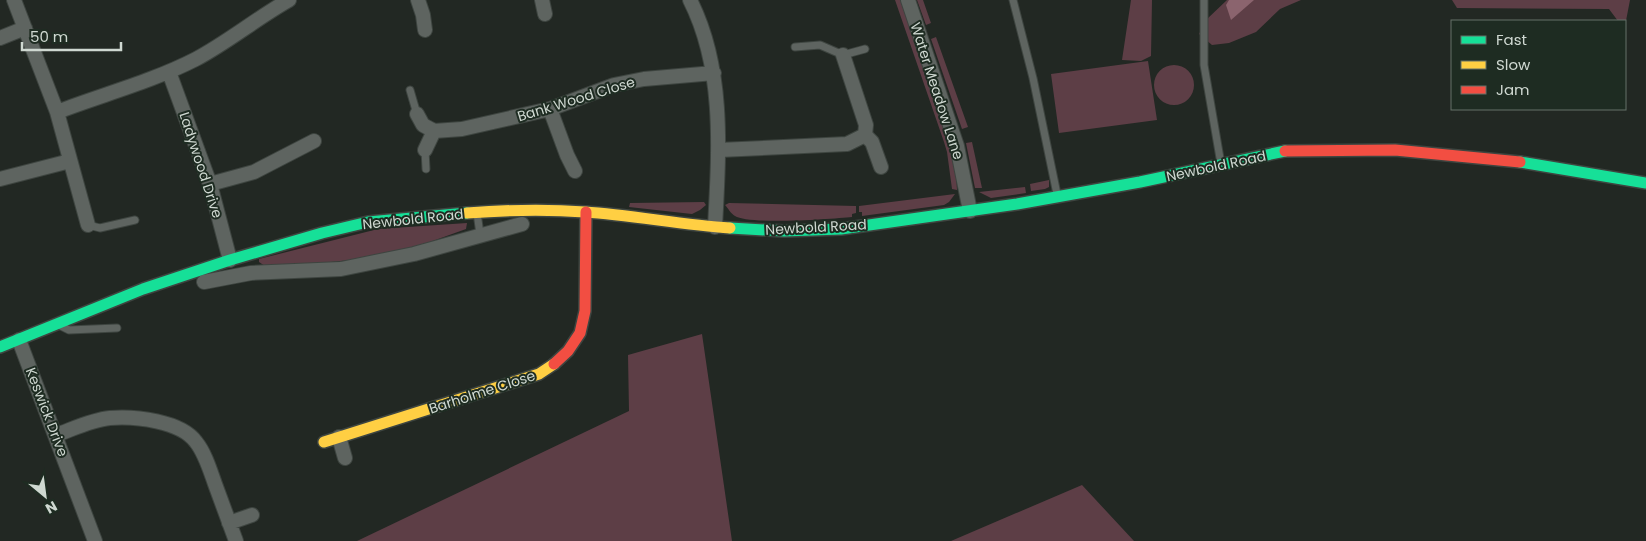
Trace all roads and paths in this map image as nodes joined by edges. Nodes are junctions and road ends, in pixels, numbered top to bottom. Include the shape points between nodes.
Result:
1 (14, 0) edge
2 (290, 0) edge
3 (418, 0) edge
4 (542, 0) edge
5 (690, 0) edge
6 (908, 0) edge
7 (1013, 0) edge
8 (1204, 0) edge
9 (270, 5) edge
10 (545, 14) dead end
11 (25, 28) junction
12 (425, 30) dead end
13 (0, 38) edge
14 (795, 47) dead end
15 (865, 49) dead end
16 (843, 55) junction
17 (169, 72) junction
18 (714, 73) junction
19 (410, 90) dead end
20 (550, 109) junction
21 (57, 112) junction
22 (417, 114) joint
23 (434, 131) junction
24 (865, 134) junction
25 (314, 142) dead end
26 (425, 150) joint
27 (719, 150) junction
28 (70, 161) junction
29 (1221, 164) junction
30 (881, 167) dead end
31 (426, 169) dead end
32 (575, 170) dead end
33 (1, 177) edge
34 (1646, 183) edge
35 (210, 184) junction
36 (1058, 197) junction
37 (970, 211) junction
38 (476, 212) junction
39 (586, 212) junction
40 (135, 220) dead end
41 (522, 224) dead end
42 (88, 225) joint
43 (716, 226) junction
44 (480, 234) junction
45 (230, 260) junction
46 (248, 264) junction
47 (204, 282) dead end
48 (56, 324) junction
49 (117, 328) dead end
50 (19, 340) junction
51 (0, 347) edge
52 (56, 435) junction
53 (339, 437) junction
54 (324, 442) dead end
55 (345, 458) dead end
56 (252, 515) dead end
57 (229, 523) junction
58 (95, 541) edge
59 (236, 541) edge

1 - 11 street
2 - 9 street
3 - 12 street
4 - 10 street
5 - 18 street via 708,44
6 - 37 street, Water Meadow Lane via 957,146
7 - 36 lane
8 - 29 lane via 1204,65
9 - 17 street via 198,58
11 - 13 street
11 - 21 street
14 - 16 lane via 820,45
15 - 16 lane
16 - 24 street via 866,125
17 - 21 street
17 - 35 street, Ladywood Drive
18 - 20 street, Bank Wood Close via 614,85
18 - 27 street
19 - 22 lane
20 - 23 street, Bank Wood Close via 462,129
20 - 32 street
21 - 28 street
22 - 23 street via 423,126
23 - 26 street
24 - 27 street via 847,144
24 - 30 street via 872,142
25 - 35 street via 254,172
26 - 31 lane
27 - 43 street
28 - 33 street
28 - 42 street
29 - 34 main road, Newbold Road via 1287,151 1395,150 1519,162
29 - 36 main road, Newbold Road
35 - 45 street, Ladywood Drive
36 - 37 main road, Newbold Road
37 - 43 main road, Newbold Road via 841,229 784,231
38 - 39 main road, Newbold Road
38 - 44 lane
38 - 46 main road, Newbold Road via 368,222 322,233
39 - 43 main road, Newbold Road
39 - 53 main road, Barholme Close via 585,311 580,333 568,351 550,368 540,374
40 - 42 lane via 100,228
41 - 44 street, Newbold Road
44 - 46 street, Newbold Road via 414,254 341,269
45 - 46 main road, Newbold Road
45 - 48 main road, Newbold Road via 143,289
46 - 47 street, Newbold Road
48 - 49 lane via 69,330
48 - 50 main road, Newbold Road
50 - 51 main road, Newbold Road
50 - 52 street, Keswick Drive
52 - 57 street via 110,418 136,418 169,424 185,431 196,442 207,463
52 - 58 street, Keswick Drive
53 - 54 main road, Barholme Close
53 - 55 street
56 - 57 street
57 - 59 street

